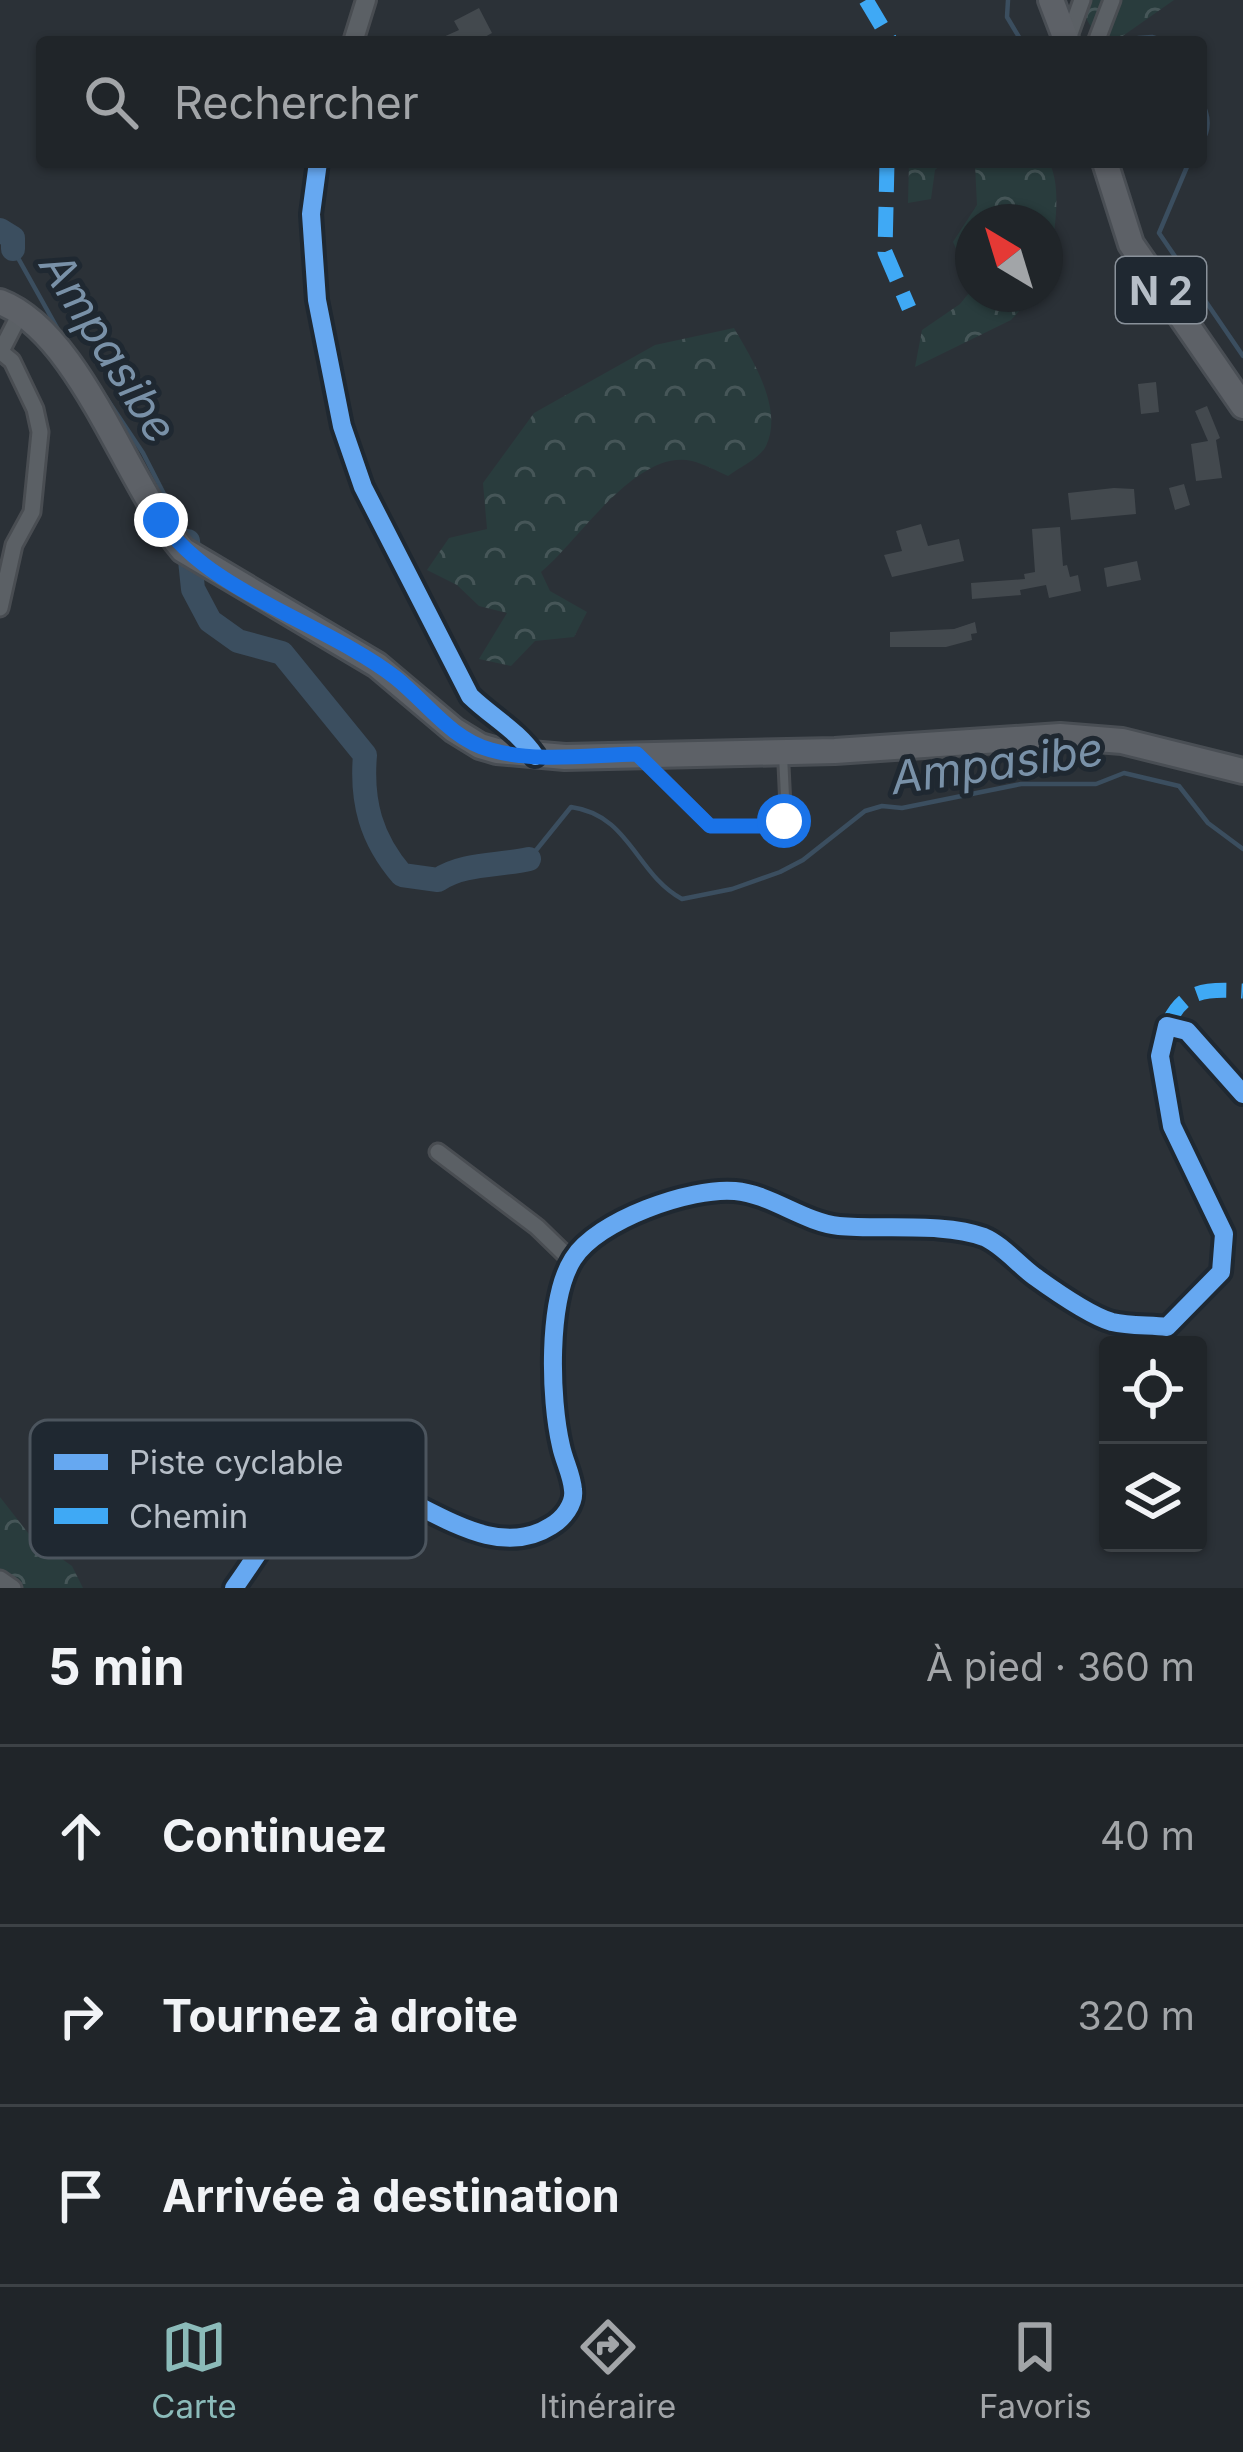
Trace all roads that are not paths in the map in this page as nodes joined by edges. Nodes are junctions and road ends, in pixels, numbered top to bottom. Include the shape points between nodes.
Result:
1 (366, 0) edge
2 (1051, 0) edge
3 (1082, 0) edge
4 (1112, 0) edge
5 (355, 36) edge
6 (1065, 36) edge
7 (1069, 36) edge
8 (1098, 36) edge
9 (317, 168) edge
10 (1107, 168) edge
11 (10, 307) edge
12 (0, 352) edge
13 (1243, 406) edge
14 (0, 608) edge
15 (783, 752) junction
16 (637, 754) junction
17 (535, 757) junction
18 (1243, 771) edge
19 (1243, 1094) edge
20 (438, 1152) dead end
21 (572, 1261) junction
22 (426, 1509) edge
23 (256, 1558) edge
24 (0, 1579) edge
25 (13, 1588) edge
26 (234, 1588) edge

1 - 5 street
2 - 6 main road
3 - 7 street
4 - 8 street
9 - 17 street via 311,214 317,300 363,487 470,697 519,733
10 - 13 main road, N 2 via 1131,244
11 - 12 street
11 - 17 main road via 49,339 183,550 377,665 480,746
12 - 14 street via 12,361 40,432 32,512 14,545
15 - 16 main road
15 - 16 lane via 784,821 714,828
15 - 18 main road via 1060,736 1122,741
16 - 17 main road
19 - 21 street via 1187,1031 1167,1025 1160,1056 1172,1126 1225,1234 1221,1272 1167,1327 1109,1322 985,1237 834,1226 738,1191 692,1194 598,1232
20 - 21 street
21 - 22 street via 551,1390 574,1493 568,1510 530,1538 504,1541
23 - 26 street
24 - 25 street

